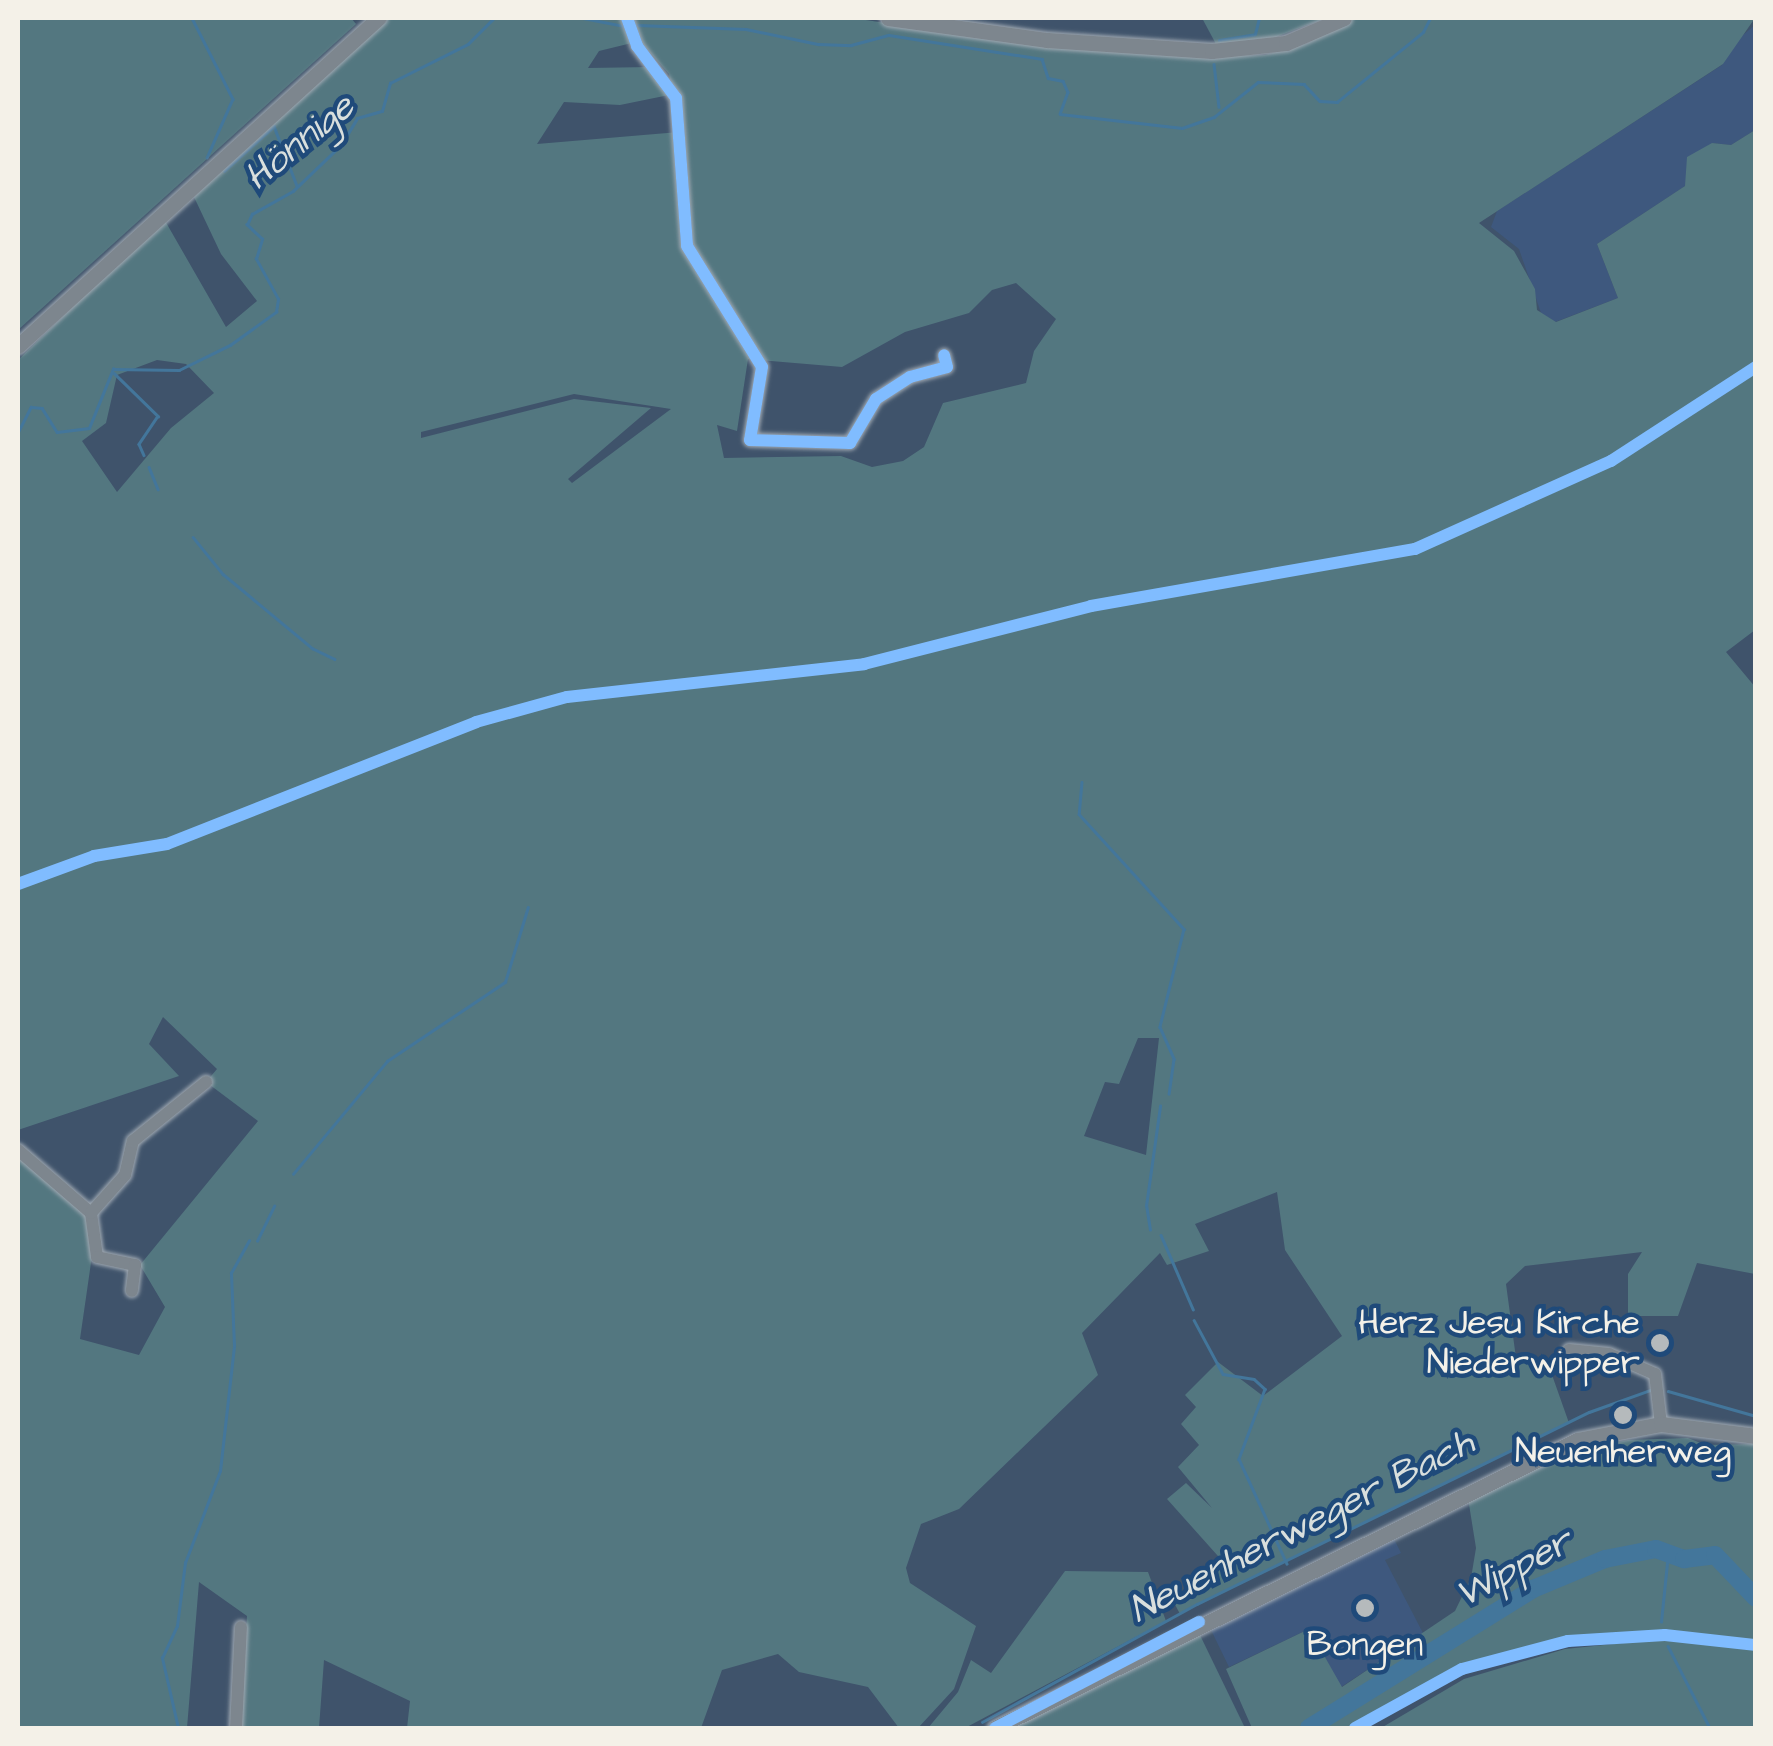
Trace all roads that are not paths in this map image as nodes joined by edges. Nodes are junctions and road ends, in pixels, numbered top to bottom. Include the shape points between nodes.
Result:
1 (378, 18) edge
2 (627, 18) edge
3 (888, 18) edge
4 (1344, 18) edge
5 (18, 346) edge
6 (944, 355) dead end
7 (206, 1082) dead end
8 (18, 1150) edge
9 (91, 1213) junction
10 (132, 1291) dead end
11 (1568, 1350) dead end
12 (1662, 1424) junction
13 (1756, 1436) edge
14 (241, 1627) dead end
15 (236, 1728) edge
16 (995, 1728) edge

1 - 5 main road
2 - 6 street via 644,56 676,98 688,246 762,367 750,440 850,443 876,399 910,377 947,368
3 - 4 main road via 986,33 1240,51 1305,37
7 - 9 street via 133,1141 125,1175
8 - 9 street
9 - 10 street via 98,1257 136,1265
11 - 12 street via 1609,1354 1656,1374
12 - 13 main road
12 - 16 main road via 1603,1432 1538,1455
14 - 15 street

